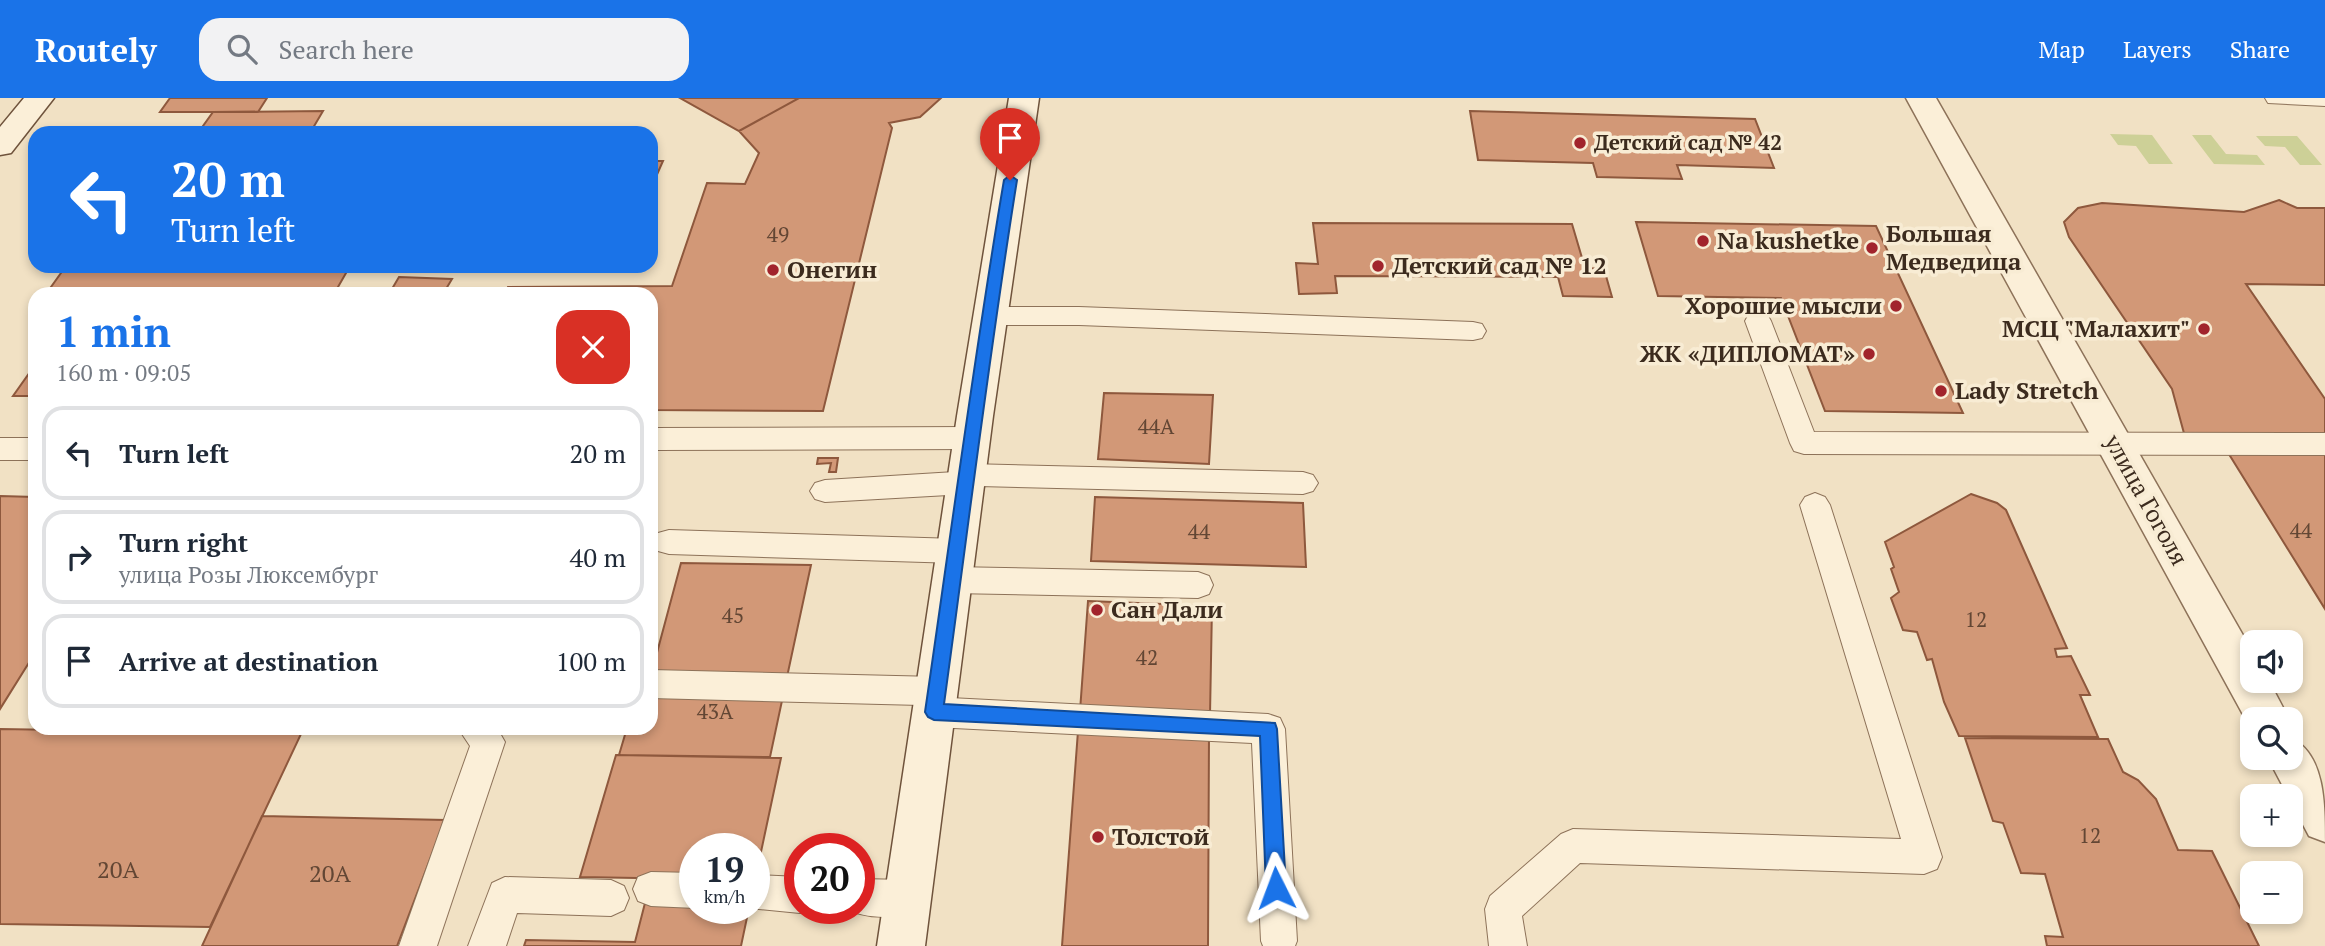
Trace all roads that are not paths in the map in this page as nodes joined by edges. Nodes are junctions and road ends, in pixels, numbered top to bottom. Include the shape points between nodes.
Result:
1 (39, 98) edge
2 (1024, 98) edge
3 (1921, 98) edge
4 (2276, 98) edge
5 (2325, 99) edge
6 (2, 141) edge
7 (988, 316) junction
8 (1758, 321) dead end
9 (1472, 331) dead end
10 (658, 440) edge
11 (2325, 444) edge
12 (2115, 445) junction
13 (0, 449) edge
14 (28, 449) edge
15 (969, 465) junction
16 (1303, 483) dead end
17 (825, 491) dead end
18 (1815, 505) dead end
19 (669, 542) dead end
20 (955, 565) junction
21 (1198, 585) dead end
22 (658, 684) edge
23 (935, 701) junction
24 (2261, 707) edge
25 (482, 735) edge
26 (2297, 770) edge
27 (2325, 821) edge
28 (651, 889) dead end
29 (679, 890) edge
30 (875, 897) edge
31 (611, 898) dead end
32 (908, 898) junction
33 (1279, 941) dead end
34 (418, 946) edge
35 (487, 946) edge
36 (901, 946) edge
37 (1508, 946) edge

1 - 6 main road
2 - 7 main road
3 - 12 main road, улица Гоголя
4 - 5 lane
7 - 9 lane
7 - 15 main road
8 - 12 lane via 1804,443
10 - 15 lane
11 - 12 lane
12 - 24 main road, улица Гоголя
13 - 14 lane
15 - 16 lane
15 - 17 lane
15 - 20 main road
18 - 37 lane via 1924,857 1573,846 1503,909
19 - 20 lane
20 - 21 lane
20 - 23 main road
22 - 23 lane
23 - 32 main road
23 - 33 lane via 1268,729
25 - 34 lane via 488,742
26 - 27 main road
28 - 29 lane
30 - 32 lane
31 - 35 lane via 505,895
32 - 36 main road

